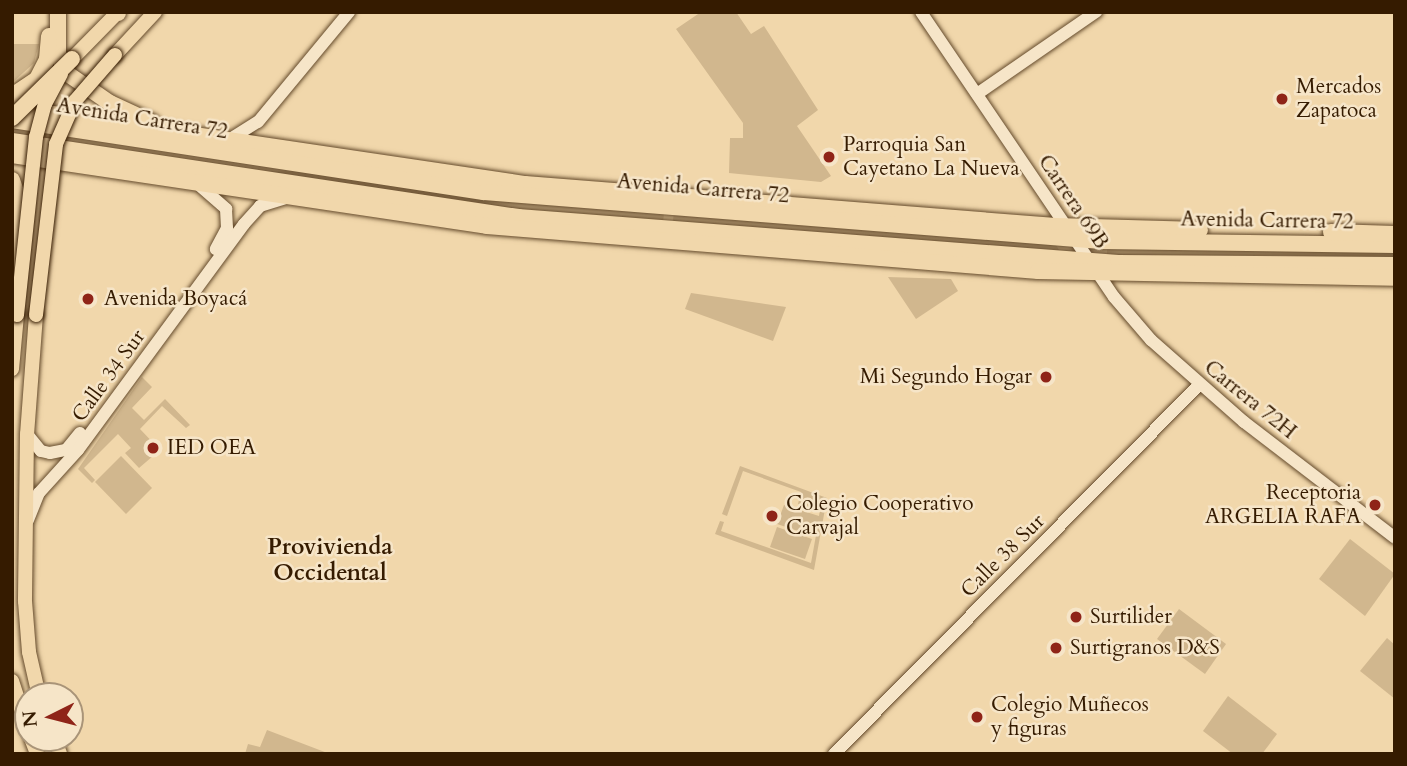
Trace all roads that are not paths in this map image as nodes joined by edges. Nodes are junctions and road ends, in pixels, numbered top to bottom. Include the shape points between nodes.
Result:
1 (49, 12) edge
2 (58, 12) edge
3 (118, 12) edge
4 (155, 12) edge
5 (921, 12) edge
6 (1096, 12) edge
7 (350, 13) edge
8 (72, 59) junction
9 (977, 94) junction
10 (12, 96) edge
11 (12, 108) edge
12 (12, 119) edge
13 (174, 133) junction
14 (12, 141) edge
15 (227, 141) junction
16 (309, 153) junction
17 (12, 155) edge
18 (345, 173) junction
19 (12, 180) edge
20 (490, 180) junction
21 (196, 184) junction
22 (441, 187) junction
23 (350, 195) junction
24 (289, 197) junction
25 (741, 201) junction
26 (321, 202) junction
27 (443, 208) junction
28 (396, 213) junction
29 (768, 216) junction
30 (1235, 230) junction
31 (1070, 233) junction
32 (1395, 233) edge
33 (788, 239) junction
34 (1251, 241) junction
35 (1395, 245) edge
36 (820, 254) junction
37 (1395, 265) edge
38 (1094, 267) junction
39 (1395, 278) edge
40 (12, 286) edge
41 (188, 294) junction
42 (12, 369) edge
43 (1200, 384) junction
44 (27, 434) junction
45 (26, 529) junction
46 (1395, 538) edge
47 (36, 682) edge
48 (834, 754) edge

1 - 10 highway via 44,67 31,85
2 - 13 highway via 60,62 70,78
3 - 8 main road
4 - 44 main road, bridge via 75,101 56,144
5 - 9 street, Carrera 69B
6 - 9 street
7 - 15 street via 258,122
8 - 12 highway, bridge
8 - 42 main road, bridge via 51,92 36,137
9 - 31 street, Carrera 69B
11 - 13 highway, Avenida Carrera 72
12 - 18 highway, Avenida Carrera 72
13 - 15 highway, Avenida Carrera 72
14 - 23 highway, Avenida Carrera 72
15 - 16 highway, Avenida Carrera 72
16 - 18 highway
16 - 20 highway, Avenida Carrera 72
17 - 21 highway, Avenida Carrera 72
18 - 22 highway, Avenida Carrera 72
19 - 40 highway via 22,209
20 - 22 highway
20 - 25 highway, Avenida Carrera 72
21 - 24 highway, Avenida Carrera 72
21 - 41 street, Calle 34 Sur via 223,202 228,219 224,236
22 - 29 highway, Avenida Carrera 72
23 - 26 highway
23 - 27 highway, Avenida Carrera 72
24 - 26 highway, Avenida Carrera 72
24 - 41 street, Calle 34 Sur via 268,202 254,212
25 - 29 highway
25 - 31 highway, Avenida Carrera 72
26 - 28 highway, Avenida Carrera 72
27 - 28 highway
27 - 33 highway, Avenida Carrera 72
28 - 36 highway, Avenida Carrera 72 via 487,226
29 - 31 highway, Avenida Carrera 72
30 - 31 highway, Avenida Carrera 72
30 - 32 highway, Avenida Carrera 72
30 - 34 highway
31 - 34 highway, Avenida Carrera 72
31 - 38 street, Carrera 69B
33 - 36 highway
33 - 38 highway, Avenida Carrera 72
34 - 35 highway, Avenida Carrera 72
36 - 38 highway, Avenida Carrera 72
37 - 38 highway, Avenida Carrera 72
38 - 39 highway, Avenida Carrera 72
38 - 43 street, Carrera 72H via 1151,340
41 - 44 street, Calle 34 Sur via 71,445 50,453 41,451
41 - 45 street, Calle 34 Sur via 78,450 39,493
43 - 46 street, Carrera 72H
43 - 48 street, Calle 38 Sur
44 - 45 main road
45 - 47 main road via 26,627

